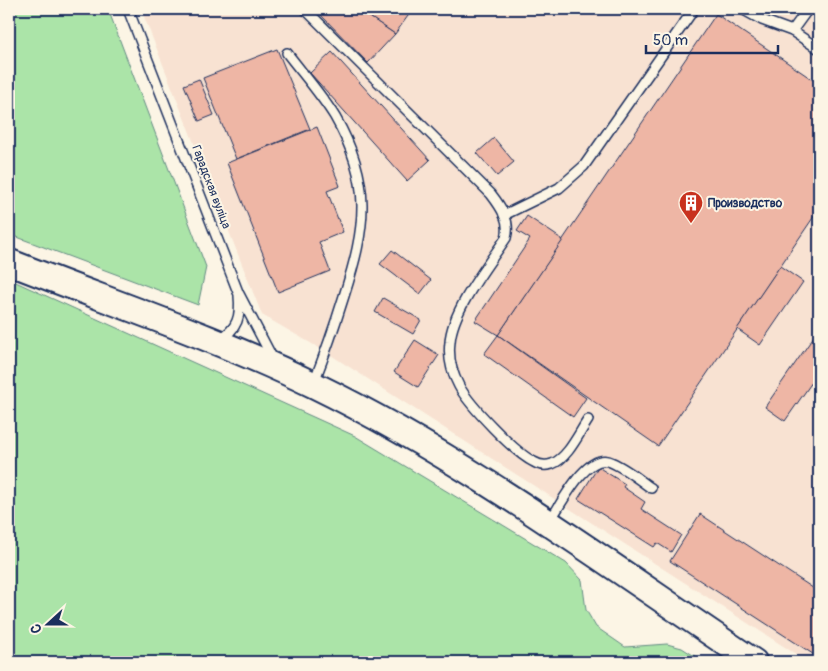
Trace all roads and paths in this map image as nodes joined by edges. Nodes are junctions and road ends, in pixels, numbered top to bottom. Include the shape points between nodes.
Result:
1 (128, 9) edge
2 (306, 9) edge
3 (694, 9) edge
4 (742, 9) edge
5 (808, 9) edge
6 (792, 31) junction
7 (819, 49) edge
8 (287, 53) dead end
9 (504, 214) junction
10 (9, 262) edge
11 (238, 292) junction
12 (212, 341) junction
13 (279, 370) junction
14 (313, 385) junction
15 (588, 420) dead end
16 (651, 488) dead end
17 (548, 524) junction
18 (754, 662) edge

1 - 11 lane, Гарадская вуліца
2 - 9 lane via 491,194
3 - 9 lane via 584,166 559,188
4 - 6 lane
5 - 6 lane
6 - 7 lane
8 - 14 lane via 335,118 353,156 363,197 364,216 357,255
9 - 15 lane via 506,238 460,310 451,332 454,376 478,411 535,463 558,461
10 - 12 main road
11 - 12 lane via 240,314 237,323 226,336
11 - 13 lane, Гарадская вуліца
12 - 13 main road
13 - 14 main road
14 - 17 main road via 452,459
16 - 17 lane via 610,462 597,461 580,476
17 - 18 main road

